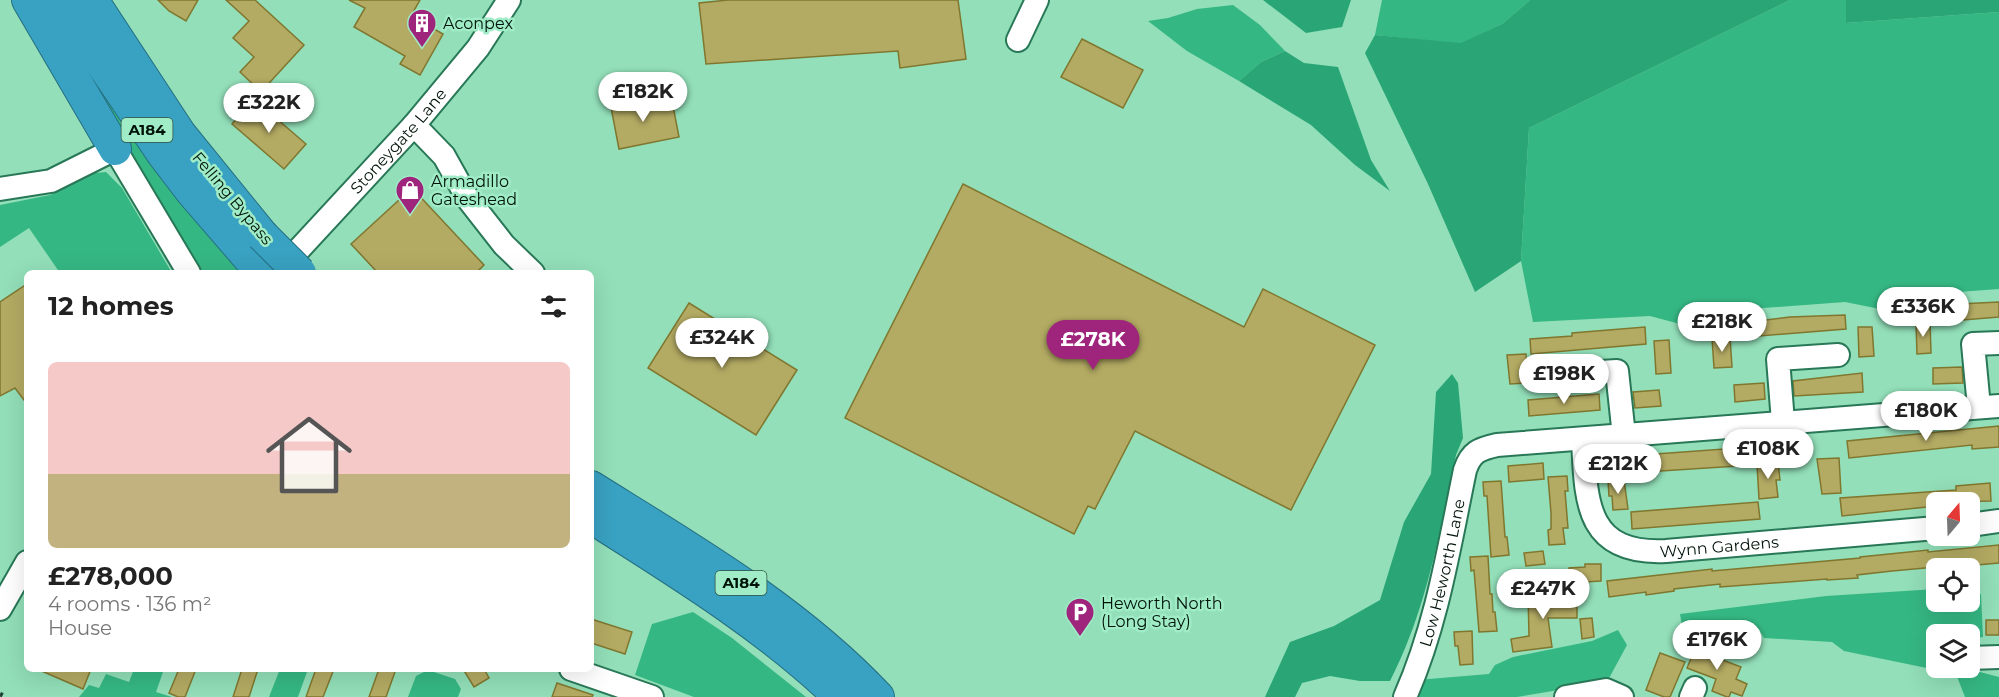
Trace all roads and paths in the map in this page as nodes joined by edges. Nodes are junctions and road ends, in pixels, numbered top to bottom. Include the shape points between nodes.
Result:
1 (28, 0) edge
2 (59, 0) edge
3 (67, 0) edge
4 (92, 0) edge
5 (1037, 0) edge
6 (503, 2) edge
7 (1018, 40) dead end
8 (93, 49) junction
9 (414, 125) junction
10 (115, 149) junction
11 (0, 189) edge
12 (256, 254) edge
13 (187, 270) edge
14 (280, 270) edge
15 (293, 270) edge
16 (530, 270) edge
17 (1999, 343) edge
18 (1838, 355) dead end
19 (1551, 375) dead end
20 (1989, 406) edge
21 (1783, 422) junction
22 (1624, 436) junction
23 (1583, 439) junction
24 (594, 489) edge
25 (594, 519) edge
26 (1999, 521) edge
27 (1980, 524) edge
28 (1926, 529) edge
29 (24, 567) edge
30 (0, 609) edge
31 (580, 672) edge
32 (651, 697) edge
33 (840, 697) edge
34 (878, 697) edge
35 (1405, 697) edge
36 (1566, 697) edge
37 (1622, 697) edge

1 - 10 highway
2 - 8 highway, Felling Bypass / A184
3 - 8 highway
4 - 12 highway, Felling Bypass / A184
5 - 7 street
6 - 9 street, Stoneygate Lane via 478,48
8 - 12 highway, Felling Bypass / A184 via 192,192
9 - 14 street, Stoneygate Lane
9 - 16 street via 444,156 468,199 504,245
10 - 11 street via 51,181
10 - 13 street
12 - 15 highway, Felling Bypass / A184, bridge
17 - 20 street via 1964,345
18 - 21 street via 1769,360
19 - 22 street via 1626,371
20 - 21 street
21 - 22 street
22 - 23 street
23 - 28 street, Wynn Gardens via 1592,514 1600,529 1630,548 1666,551
23 - 35 street, Low Heworth Lane via 1497,445 1479,449 1470,457 1437,605
24 - 34 highway, A184 via 764,599 827,647
25 - 33 highway, A184 via 757,626
26 - 27 street
29 - 30 street
31 - 32 street
36 - 37 street via 1606,690

